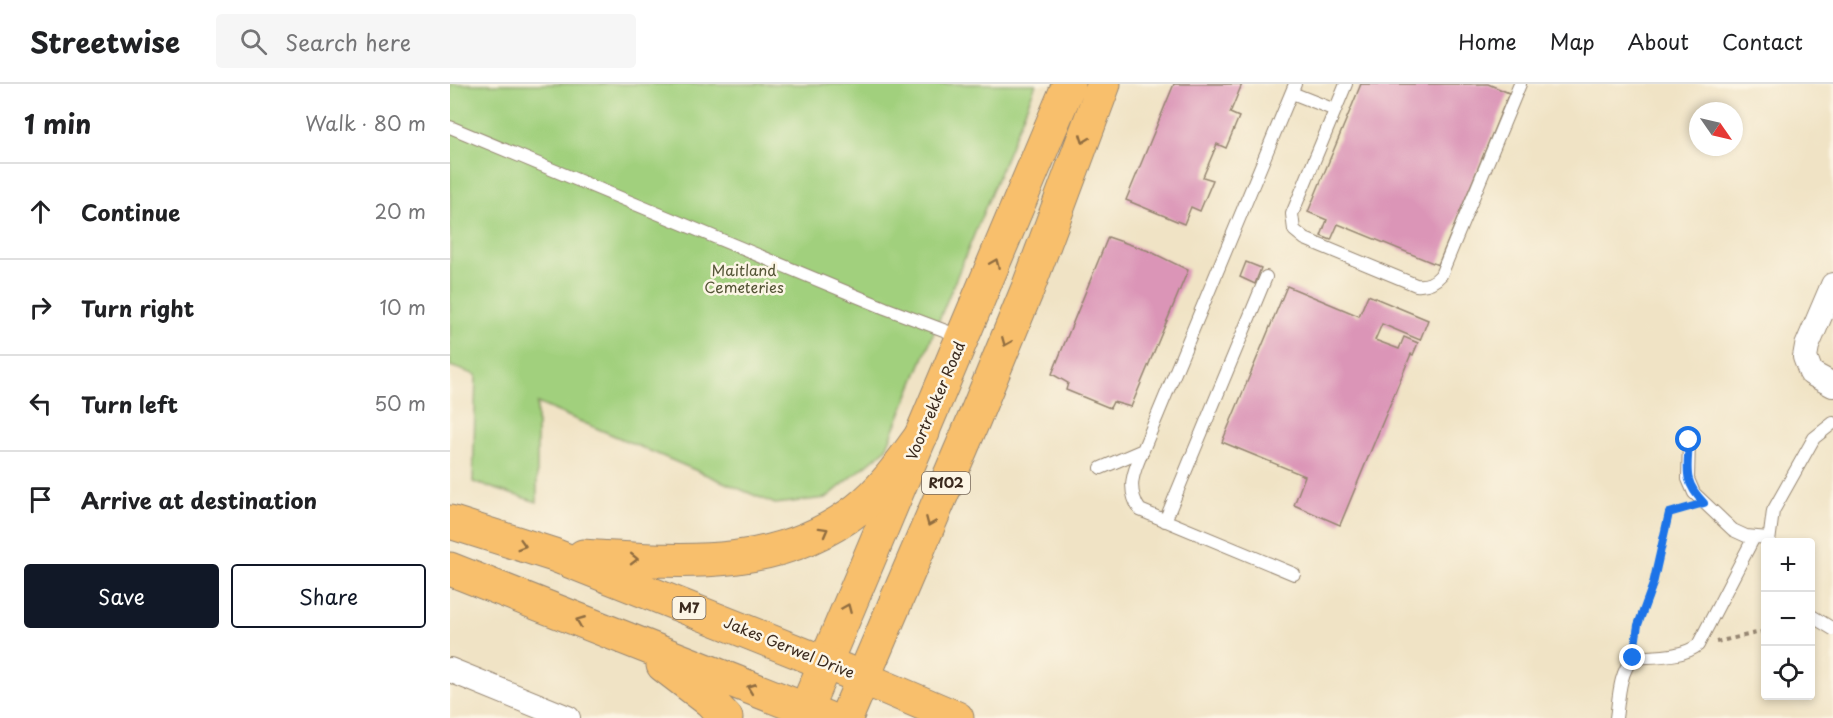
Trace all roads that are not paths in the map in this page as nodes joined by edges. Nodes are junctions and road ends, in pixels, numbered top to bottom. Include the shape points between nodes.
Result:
1 (1069, 84) edge
2 (1104, 84) edge
3 (1346, 84) edge
4 (1520, 84) edge
5 (1293, 88) edge
6 (1335, 110) junction
7 (450, 127) edge
8 (1266, 277) dead end
9 (1833, 285) edge
10 (963, 337) junction
11 (1833, 385) edge
12 (1833, 423) edge
13 (923, 433) junction
14 (1689, 440) dead end
15 (1143, 450) junction
16 (1101, 468) dead end
17 (1165, 521) junction
18 (450, 522) edge
19 (1754, 537) junction
20 (1761, 538) edge
21 (1769, 538) edge
22 (554, 555) junction
23 (450, 569) edge
24 (1294, 574) dead end
25 (1815, 618) edge
26 (1833, 629) edge
27 (634, 643) junction
28 (825, 663) junction
29 (450, 670) edge
30 (863, 678) junction
31 (812, 715) edge
32 (568, 718) edge
33 (726, 718) edge
34 (846, 718) edge
35 (957, 718) edge
36 (1616, 718) edge

10 -> 1 main road, Voortrekker Road / R102
2 -> 30 main road, R102 via 1024,299
3 - 6 lane
4 - 6 lane via 1441,275 1423,286 1305,239 1294,230 1292,214
5 - 6 lane
5 - 15 lane
7 - 10 lane via 854,296
8 - 17 lane
9 - 11 street via 1805,357 1811,373
10 - 13 main road, Voortrekker Road / R102
12 - 21 lane via 1814,438 1796,468 1773,511
22 -> 13 main road via 710,560 755,556 788,547 858,509 888,479
28 -> 13 main road, Voortrekker Road / R102
14 - 19 lane via 1688,479 1694,493 1733,530
15 - 16 lane
15 - 17 lane via 1132,474 1132,495 1140,510
17 - 24 lane
18 -> 22 main road, Jakes Gerwel Drive / M7
19 - 20 lane
19 - 36 lane via 1698,645 1691,651 1633,658 1624,672
22 - 28 main road, Jakes Gerwel Drive / M7
27 -> 23 main road
25 - 26 lane
31 -> 27 main road
27 - 33 main road via 710,701
28 - 30 main road, Jakes Gerwel Drive / M7
28 - 31 main road, Voortrekker Road / R102
29 - 32 street
30 - 34 main road, R102
30 - 35 main road, Jakes Gerwel Drive / M7

